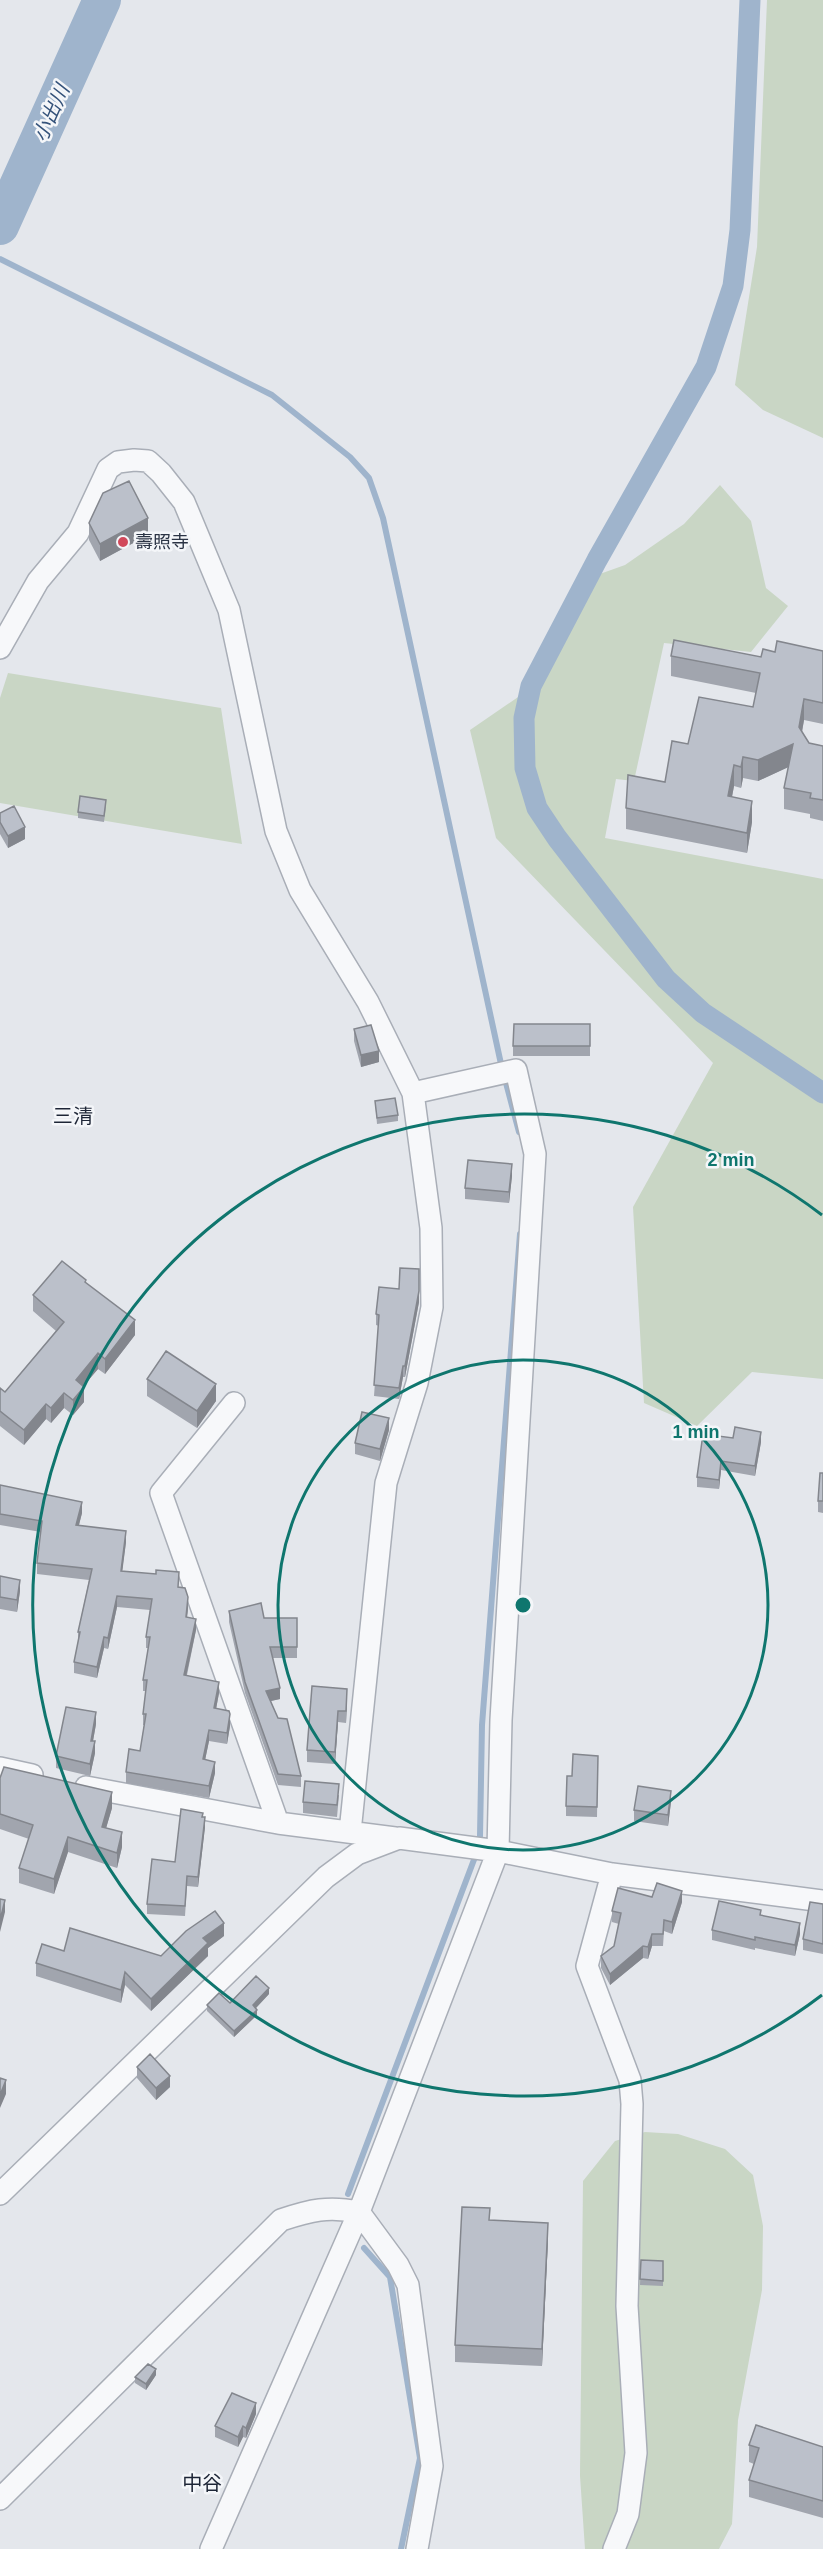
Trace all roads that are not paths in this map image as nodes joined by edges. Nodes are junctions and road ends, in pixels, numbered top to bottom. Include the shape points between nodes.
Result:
1 (0, 648) edge
2 (413, 1092) junction
3 (234, 1403) dead end
4 (0, 1768) edge
5 (47, 1779) edge
6 (70, 1784) edge
7 (278, 1823) junction
8 (350, 1832) junction
9 (399, 1838) junction
10 (484, 1849) junction
11 (612, 1874) junction
12 (823, 1901) edge
13 (0, 2194) edge
14 (359, 2212) junction
15 (0, 2499) edge
16 (212, 2549) edge
17 (417, 2549) edge
18 (615, 2549) edge

1 - 2 street via 38,581 78,533 108,469 118,462 148,461 184,502 229,610 276,831 300,890 368,1002
2 - 8 street via 431,1228 432,1307 417,1383 386,1483
2 - 10 street via 516,1070 535,1154 501,1720
3 - 7 street via 161,1493
4 - 5 street
6 - 7 street
7 - 8 street
8 - 9 street
9 - 10 street
9 - 13 street via 357,1854 326,1877
10 - 11 street
10 - 14 street
11 - 12 street
11 - 18 street via 587,1966 630,2080 632,2104 627,2306 636,2452 628,2514
14 - 15 street via 336,2207 280,2220
14 - 16 street
14 - 17 street via 408,2285 432,2466

